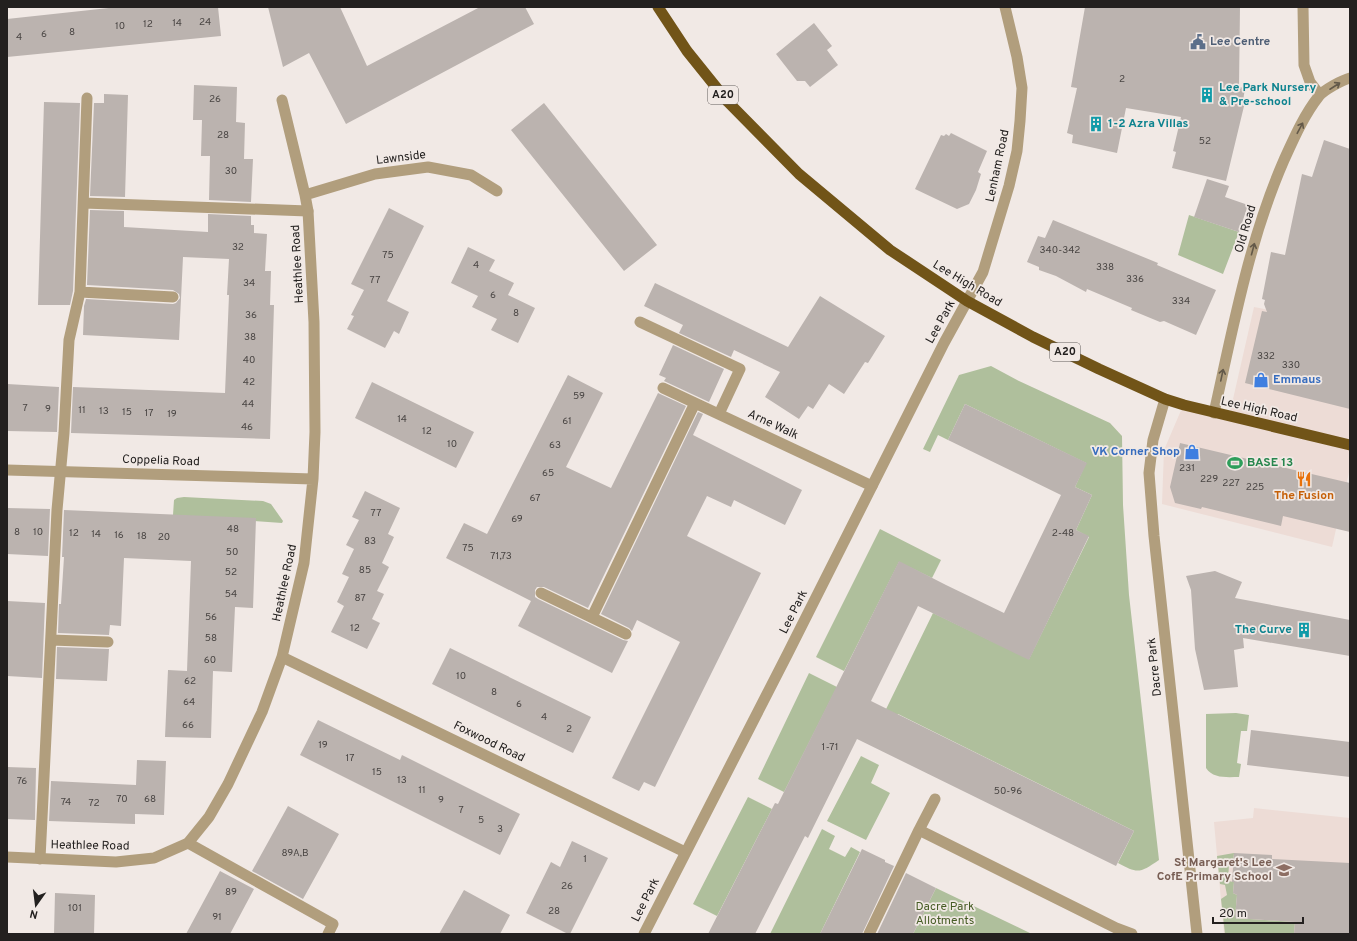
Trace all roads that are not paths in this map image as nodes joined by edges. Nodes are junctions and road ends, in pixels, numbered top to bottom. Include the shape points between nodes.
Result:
1 (658, 7) edge
2 (1004, 7) edge
3 (1303, 7) edge
4 (1350, 78) edge
5 (1320, 95) junction
6 (87, 98) dead end
7 (282, 100) dead end
8 (497, 191) dead end
9 (305, 195) junction
10 (84, 203) junction
11 (308, 211) junction
12 (80, 292) junction
13 (173, 297) dead end
14 (967, 301) junction
15 (640, 322) dead end
16 (663, 388) dead end
17 (1164, 399) junction
18 (695, 403) junction
19 (1214, 413) junction
20 (719, 414) junction
21 (1350, 445) edge
22 (7, 470) edge
23 (60, 471) junction
24 (313, 479) junction
25 (872, 486) junction
26 (541, 593) dead end
27 (592, 617) junction
28 (626, 634) dead end
29 (51, 640) junction
30 (108, 642) dead end
31 (282, 657) junction
32 (934, 799) dead end
33 (919, 830) junction
34 (188, 843) junction
35 (685, 852) junction
36 (7, 857) edge
37 (40, 858) junction
38 (328, 934) edge
39 (644, 934) edge
40 (869, 934) edge
41 (1132, 934) edge
42 (1197, 934) edge

1 - 14 highway, Lee High Road / A20 via 687,51 728,102 799,174 890,250
2 - 14 street, Lenham Road via 1022,88 1017,151 983,272
3 - 5 street via 1304,65 1310,82
5 -> 4 street, Old Road via 1344,79
19 -> 5 street, Old Road via 1242,292 1267,201 1292,143 1306,115
6 - 10 street
7 - 9 street, Heathlee Road
8 - 9 street, Lawnside via 471,175 428,167 375,174
9 - 11 street, Heathlee Road
10 - 11 street
10 - 12 street
11 - 24 street, Heathlee Road via 314,322
12 - 13 street
12 - 23 street via 68,340
14 - 17 highway, Lee High Road / A20 via 1046,343
14 - 25 street, Lee Park
15 - 20 street via 740,369
16 - 18 street, Arne Walk
17 - 19 highway, Lee High Road / A20
17 - 42 street, Dacre Park via 1153,440 1149,473
18 - 20 street, Arne Walk
18 - 27 street
19 - 21 highway, Lee High Road / A20
20 - 25 street, Arne Walk
22 - 23 street, Coppelia Road
23 - 24 street, Coppelia Road
23 - 29 street
24 - 31 street, Heathlee Road via 304,564
25 - 35 street, Lee Park
26 - 27 street
27 - 28 street
29 - 30 street
29 - 37 street
31 - 34 street, Heathlee Road via 262,712 228,784 209,817
31 - 35 street, Foxwood Road
32 - 33 street
33 - 40 street
33 - 41 street
34 - 37 street, Heathlee Road via 154,858 116,862
34 - 38 street via 333,924
35 - 39 street, Lee Park
36 - 37 street, Heathlee Road

